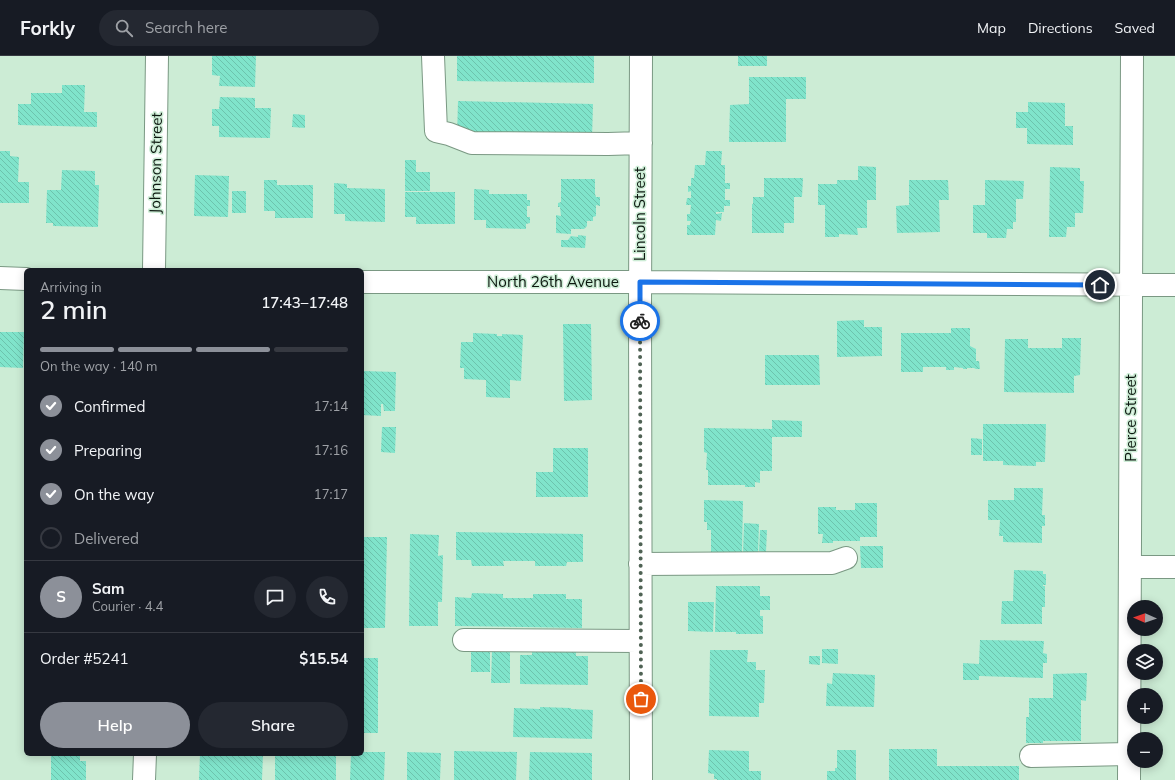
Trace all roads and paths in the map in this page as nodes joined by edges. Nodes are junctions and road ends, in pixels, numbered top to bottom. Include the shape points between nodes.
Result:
1 (157, 56) edge
2 (433, 56) edge
3 (641, 56) edge
4 (1132, 56) edge
5 (641, 143) junction
6 (154, 268) edge
7 (0, 278) edge
8 (24, 279) edge
9 (364, 282) edge
10 (640, 282) junction
11 (1132, 285) junction
12 (1175, 285) edge
13 (846, 558) dead end
14 (640, 564) junction
15 (1130, 567) junction
16 (1175, 567) edge
17 (464, 640) dead end
18 (640, 641) junction
19 (1129, 732) edge
20 (1127, 754) edge
21 (145, 756) edge
22 (1031, 756) dead end
23 (1129, 768) edge
24 (144, 780) edge
25 (641, 780) edge
26 (1129, 780) edge

1 - 6 street, Johnson Street
2 - 5 street via 436,131 472,143
3 - 5 street, Lincoln Street
4 - 11 street, Pierce Street
5 - 10 street, Lincoln Street
7 - 8 street
9 - 10 street, North 26th Avenue
10 - 11 street, North 26th Avenue
10 - 14 street, Lincoln Street
11 - 12 street, North 26th Avenue
11 - 15 street, Pierce Street
13 - 14 street via 832,563
14 - 18 street, Lincoln Street
15 - 16 street
15 - 19 street, Pierce Street
17 - 18 street
18 - 25 street, Lincoln Street
20 - 22 street
21 - 24 street
23 - 26 street, Pierce Street

